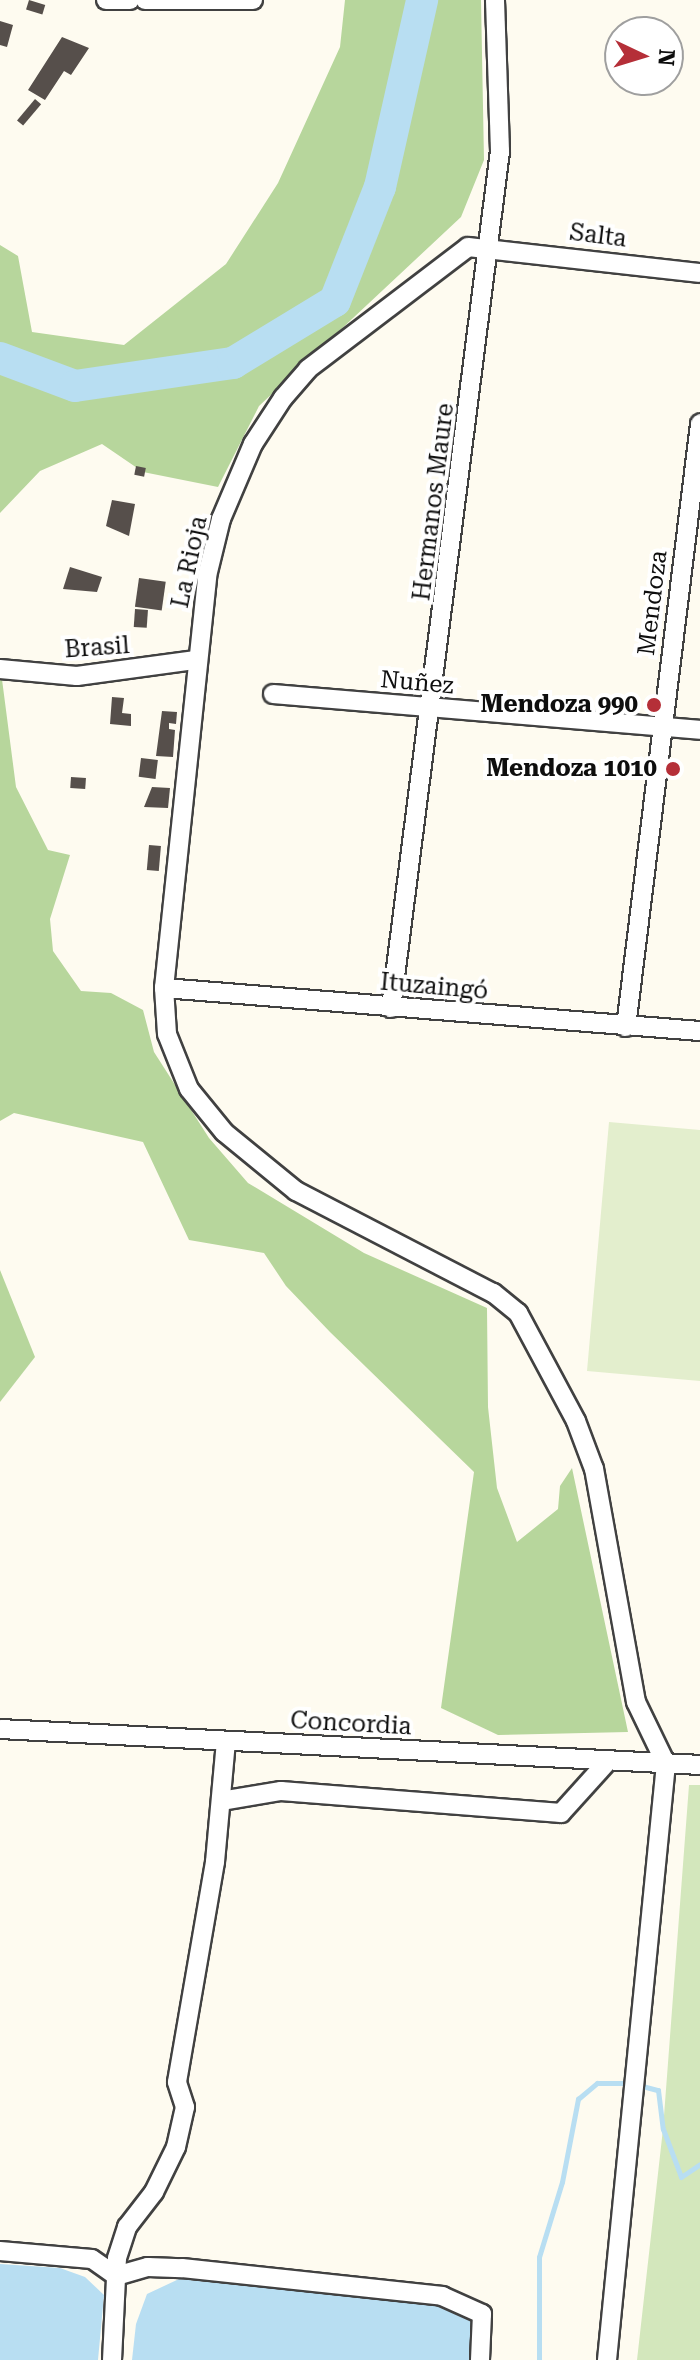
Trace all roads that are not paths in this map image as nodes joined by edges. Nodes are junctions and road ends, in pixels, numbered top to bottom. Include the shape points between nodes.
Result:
1 (106, 0) edge
2 (130, 0) edge
3 (145, 0) edge
4 (253, 0) edge
5 (495, 0) edge
6 (218, 1) edge
7 (494, 209) junction
8 (468, 247) junction
9 (490, 247) junction
10 (700, 273) edge
11 (700, 424) edge
12 (196, 660) junction
13 (0, 669) edge
14 (273, 694) dead end
15 (432, 709) junction
16 (662, 727) junction
17 (700, 730) edge
18 (164, 988) junction
19 (391, 1008) junction
20 (626, 1027) junction
21 (700, 1031) edge
22 (0, 1729) edge
23 (226, 1742) junction
24 (608, 1761) junction
25 (666, 1764) junction
26 (700, 1765) edge
27 (221, 1801) junction
28 (0, 2251) edge
29 (116, 2276) junction
30 (112, 2360) edge
31 (480, 2360) edge
32 (607, 2360) edge

1 - 2 street
3 - 6 street
4 - 6 street
5 - 7 street, Hermanos Maure via 500,151
7 - 8 street, La Rioja
7 - 9 street, Hermanos Maure
8 - 9 street
8 - 12 street, La Rioja via 308,369 268,421 221,519
9 - 10 street, Salta
9 - 15 street, Hermanos Maure
11 - 16 street, Mendoza
12 - 13 street, Brasil via 77,676
12 - 18 street, La Rioja
14 - 15 street, Nuñez
15 - 16 street, Nuñez
15 - 19 street, Hermanos Maure
16 - 17 street, Nuñez
16 - 20 street, Mendoza
18 - 19 street, Ituzaingó
18 - 25 street, La Rioja via 167,1034 189,1089 224,1132 296,1191 493,1293 518,1313 576,1421 594,1469 636,1702
19 - 20 street, Ituzaingó
20 - 21 street, Ituzaingó
22 - 23 street, Concordia
23 - 24 street, Concordia
23 - 27 street
24 - 25 street, Concordia
24 - 27 street via 561,1813 281,1791
25 - 26 street, Concordia
25 - 32 street
27 - 29 street via 177,2082 185,2107 154,2192 127,2227
28 - 29 street via 92,2259
29 - 30 street
29 - 31 street via 148,2267 182,2268 442,2296 482,2314

